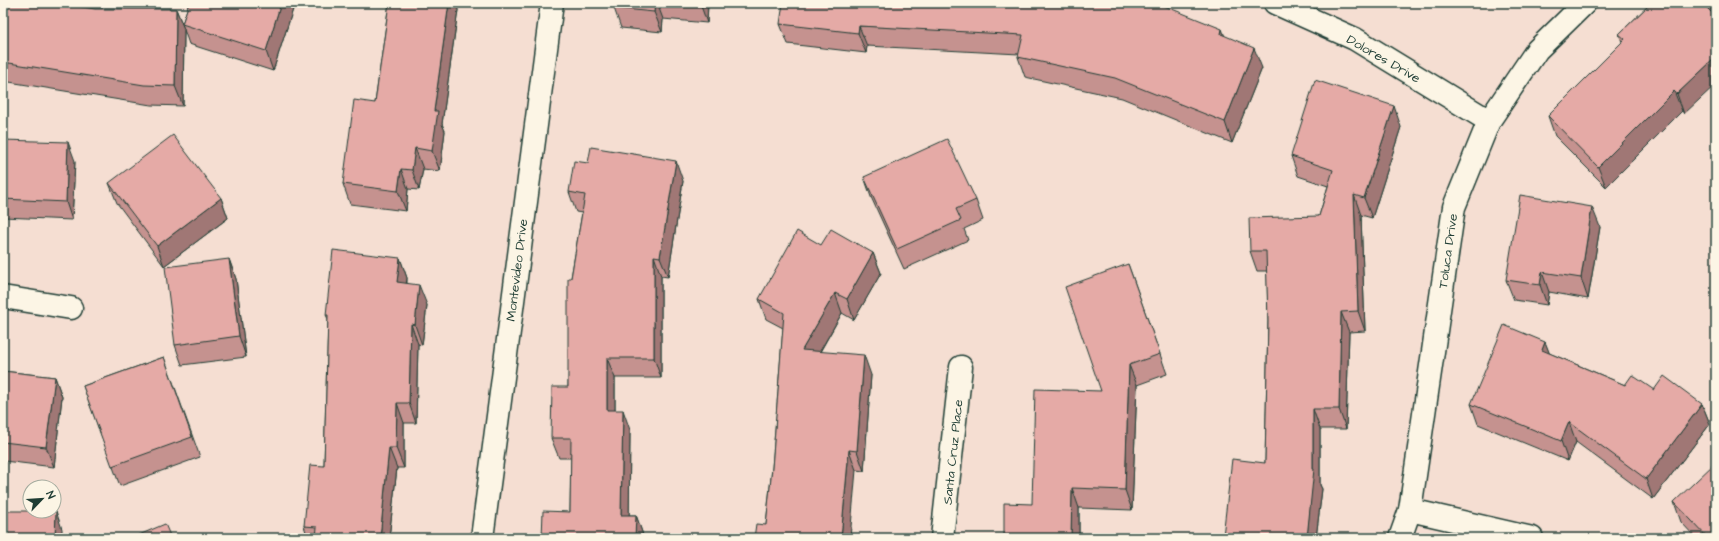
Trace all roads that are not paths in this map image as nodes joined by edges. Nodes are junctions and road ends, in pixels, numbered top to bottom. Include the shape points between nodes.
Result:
1 (552, 3) edge
2 (1275, 3) edge
3 (1585, 3) edge
4 (1490, 121) junction
5 (3, 297) edge
6 (71, 308) dead end
7 (961, 367) dead end
8 (1410, 510) junction
9 (482, 538) edge
10 (942, 538) edge
11 (1400, 538) edge
12 (1532, 538) edge

1 - 9 street, Montevideo Drive
2 - 4 street, Dolores Drive via 1355,39
3 - 4 street, Toluca Drive via 1538,50
4 - 8 street, Toluca Drive via 1454,207
5 - 6 street
7 - 10 street, Santa Cruz Place
8 - 11 street, Toluca Drive
8 - 12 street

